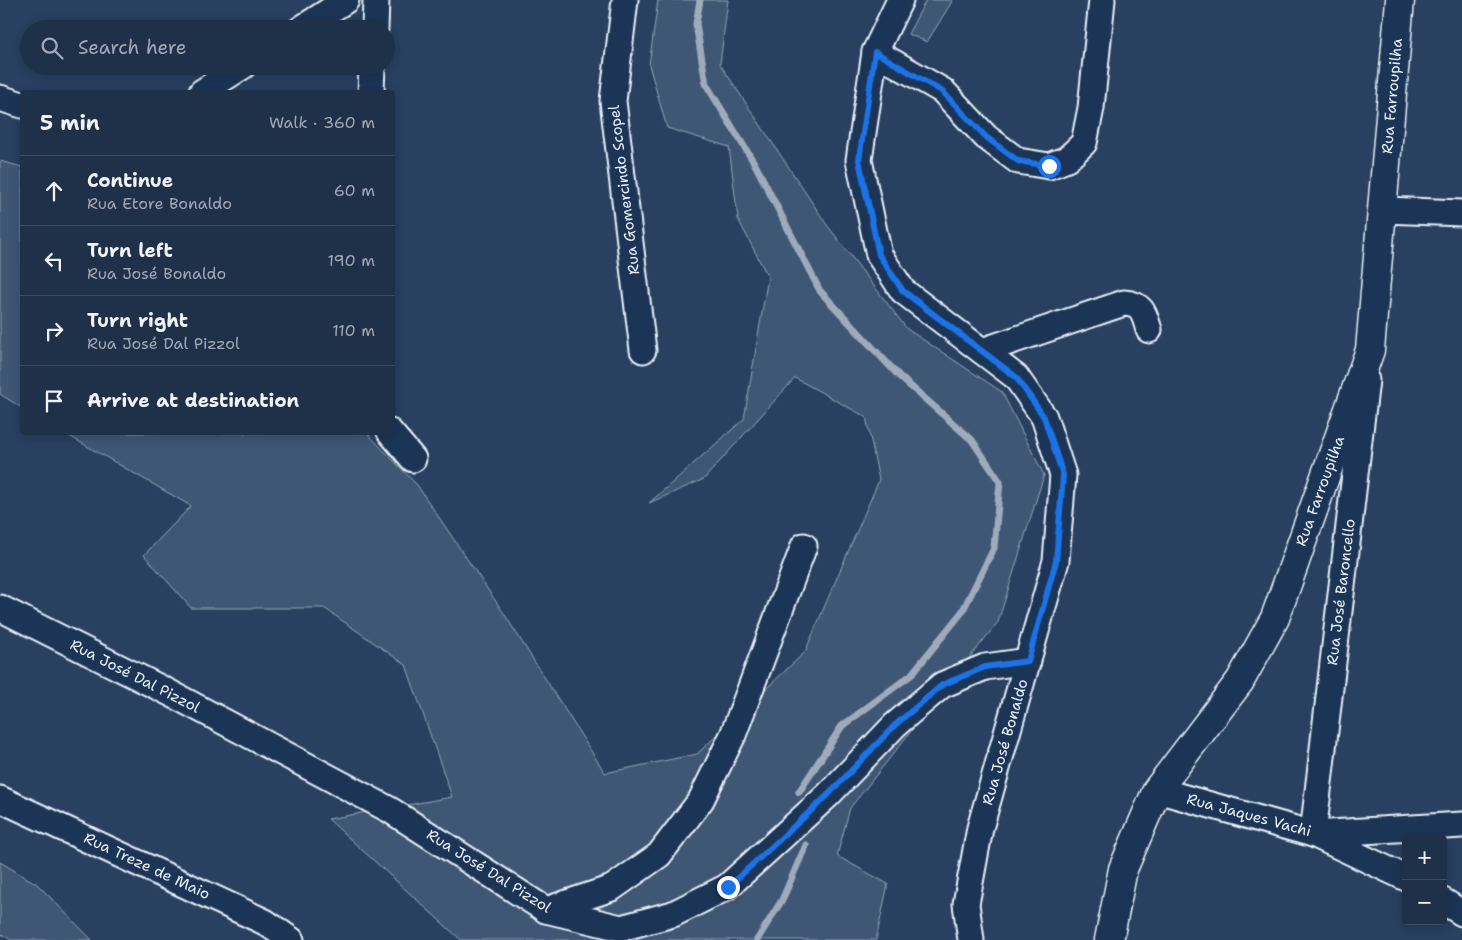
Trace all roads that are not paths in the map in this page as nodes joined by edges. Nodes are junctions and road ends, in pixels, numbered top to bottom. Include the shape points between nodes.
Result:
1 (346, 0) edge
2 (376, 0) edge
3 (624, 0) edge
4 (900, 0) edge
5 (1102, 0) edge
6 (1400, 0) edge
7 (315, 20) edge
8 (375, 20) edge
9 (875, 52) junction
10 (229, 75) edge
11 (372, 75) edge
12 (205, 90) edge
13 (371, 90) edge
14 (0, 98) edge
15 (20, 104) edge
16 (1382, 210) junction
17 (1462, 213) edge
18 (1149, 330) dead end
19 (643, 350) dead end
20 (1370, 350) junction
21 (982, 351) junction
22 (393, 435) edge
23 (413, 459) dead end
24 (804, 546) dead end
25 (0, 608) edge
26 (1028, 661) junction
27 (1157, 790) junction
28 (0, 799) edge
29 (1462, 825) edge
30 (1313, 834) junction
31 (1402, 876) edge
32 (1447, 904) edge
33 (546, 910) junction
34 (1462, 913) edge
35 (291, 940) edge
36 (971, 940) edge
37 (1109, 940) edge

1 - 7 street
2 - 8 street
3 - 19 street, Rua Gomercindo Scopel via 613,102
4 - 9 street, Rua José Bonaldo
5 - 9 street via 1092,108 1084,143 1067,159 1049,166 1018,161 986,137 943,92
6 - 16 street, Rua Farroupilha
9 - 21 street, Rua José Bonaldo via 859,160 879,255 903,291
10 - 12 street
11 - 13 street
14 - 15 street
16 - 17 street
16 - 20 street, Rua Farroupilha
18 - 21 street via 1142,309 1135,304 1124,303
20 - 27 street, Rua Farroupilha via 1275,618 1240,681
20 - 30 street, Rua José Baroncello
21 - 26 street, Rua José Bonaldo via 1016,377 1044,417 1063,475 1056,561
22 - 23 street
24 - 33 street via 733,735 701,800 659,855 612,888
25 - 33 street, Rua José Dal Pizzol via 170,693 390,810
26 - 33 street, Rua José Dal Pizzol via 985,667 942,685 895,725 828,795 728,887 673,914 621,928
26 - 36 street, Rua José Bonaldo via 980,828 966,904
27 - 30 street, Rua Jaques Vachi
27 - 37 street, Rua Farroupilha via 1123,869
28 - 35 street, Rua Treze de Maio via 264,922
29 - 30 street, Rua Jaques Vachi
30 - 31 street
32 - 34 street

